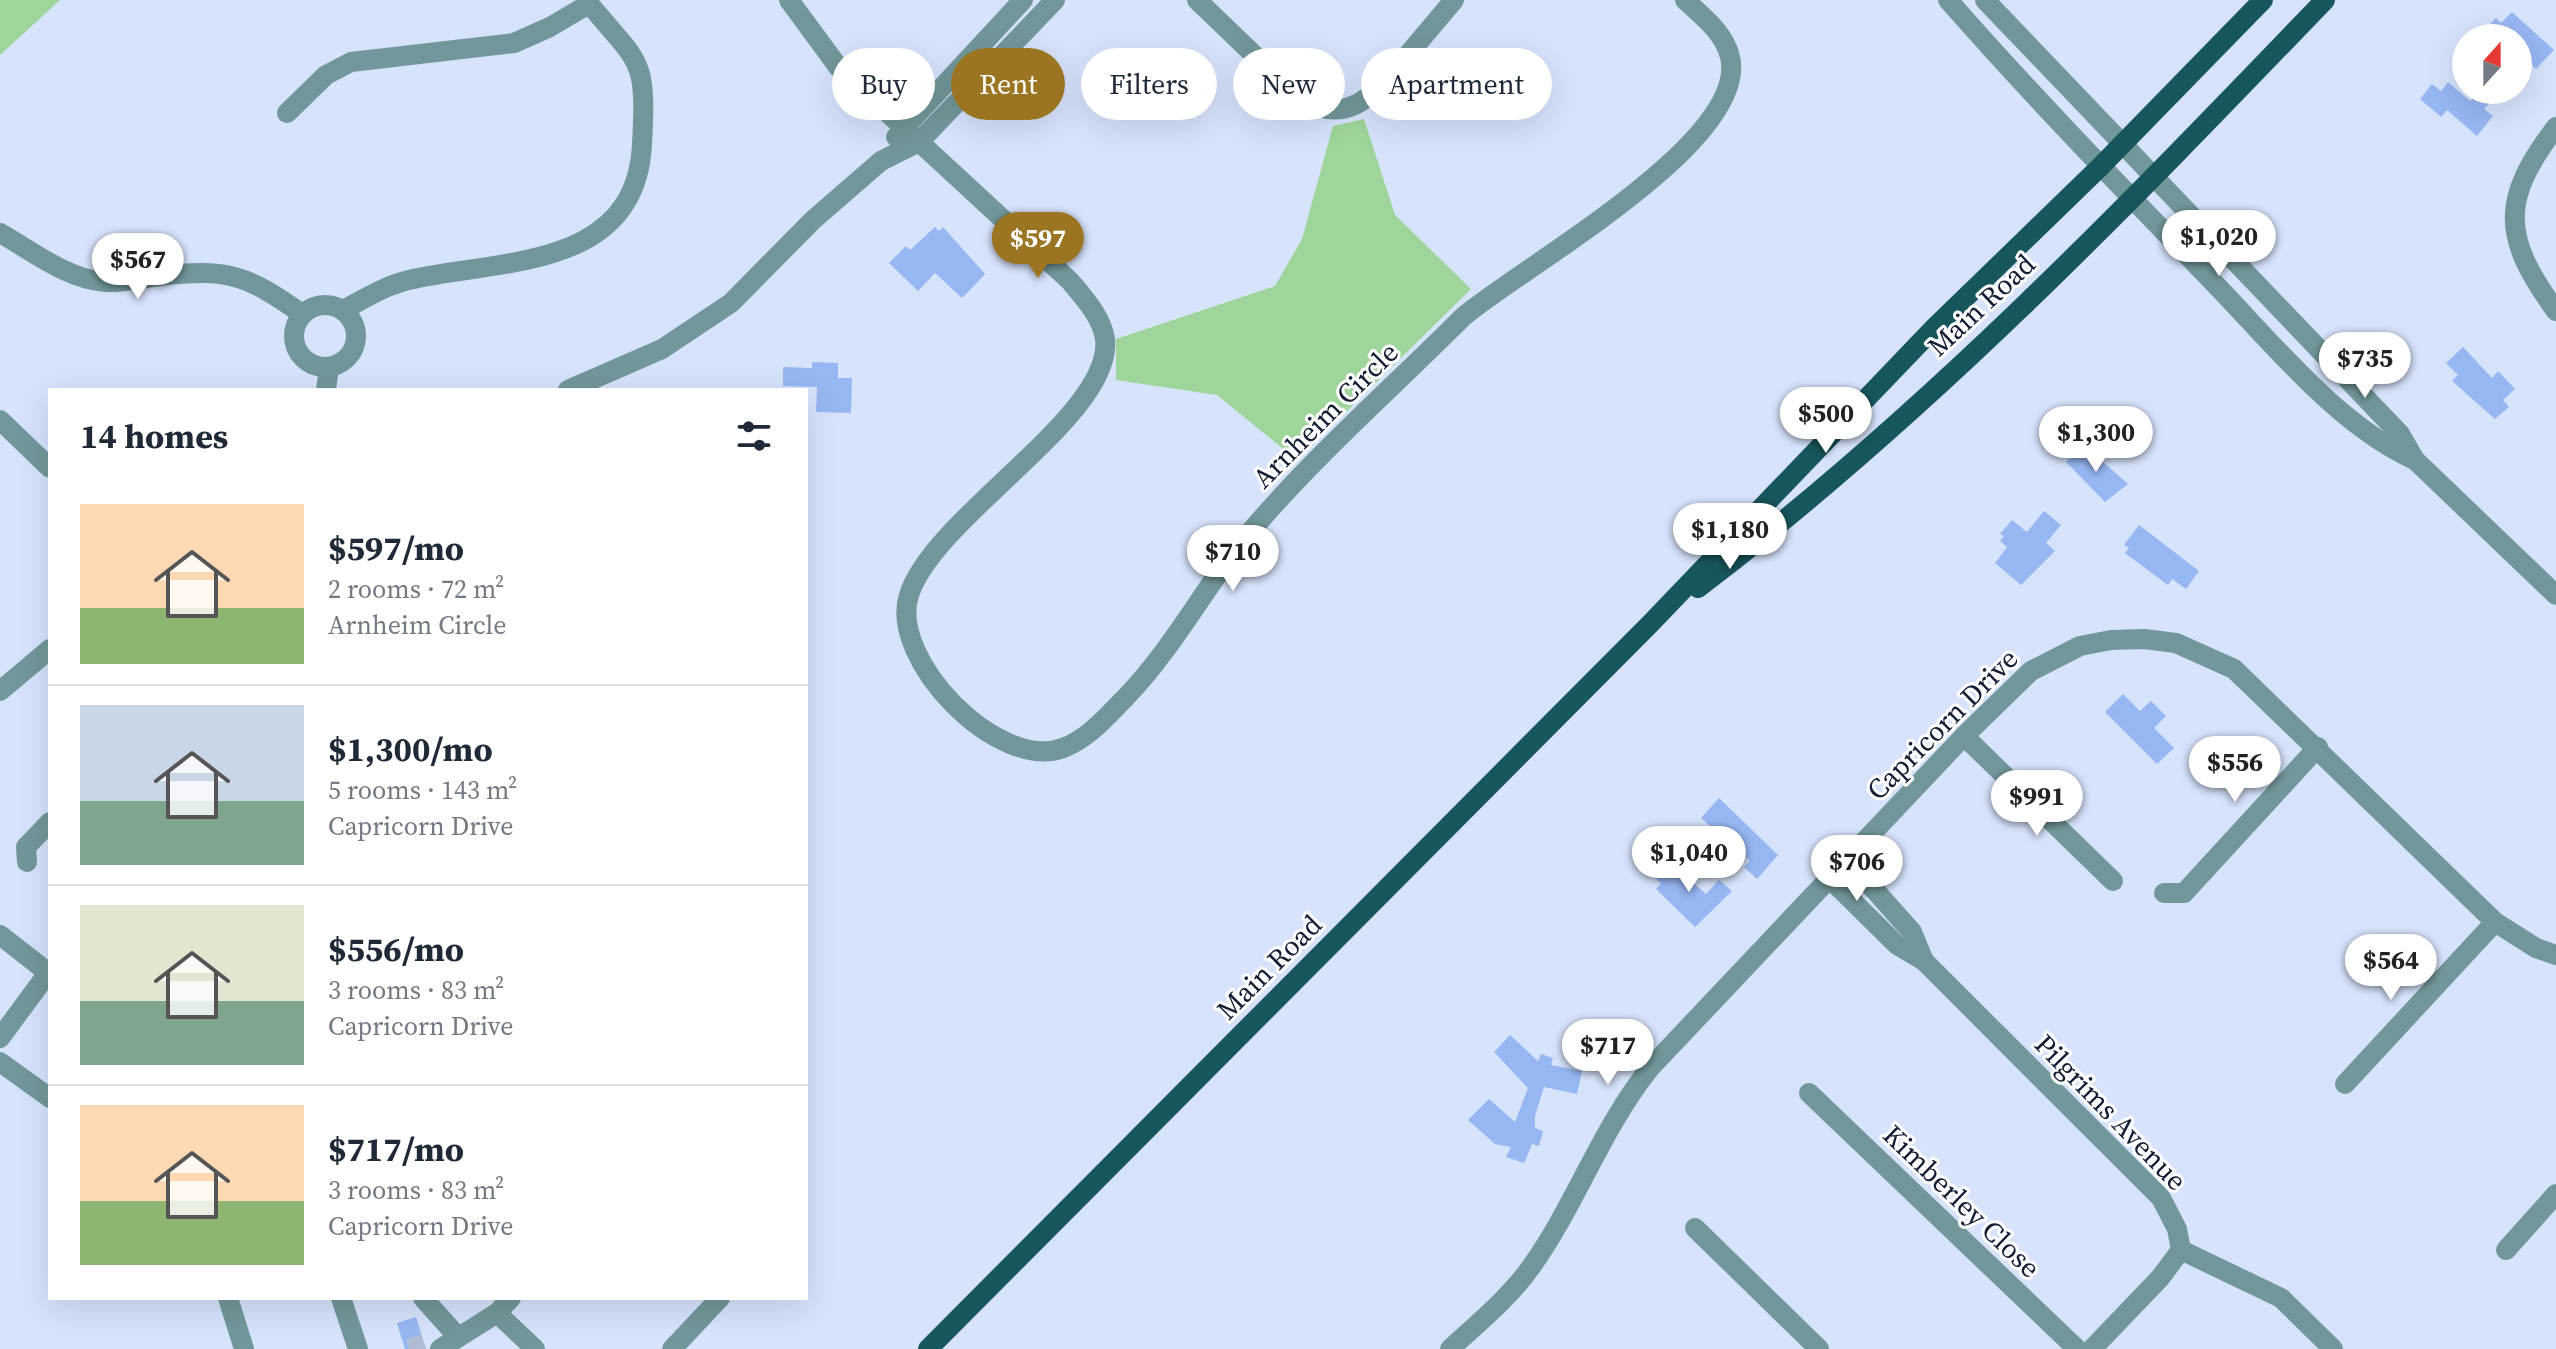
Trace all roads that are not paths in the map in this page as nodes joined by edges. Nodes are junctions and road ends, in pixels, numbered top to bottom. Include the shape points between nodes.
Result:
1 (789, 0) edge
2 (1023, 0) edge
3 (1055, 0) edge
4 (1197, 0) edge
5 (1454, 0) edge
6 (1685, 0) edge
7 (1948, 0) edge
8 (1985, 0) edge
9 (2263, 0) edge
10 (2325, 0) edge
11 (588, 2) edge
12 (287, 113) dead end
13 (902, 127) junction
14 (2556, 127) edge
15 (919, 142) junction
16 (2120, 145) junction
17 (881, 161) junction
18 (2100, 167) junction
19 (2153, 179) junction
20 (2134, 200) junction
21 (0, 233) edge
22 (343, 310) junction
23 (2556, 311) edge
24 (302, 314) junction
25 (329, 367) junction
26 (326, 388) edge
27 (573, 388) edge
28 (0, 420) edge
29 (2415, 460) junction
30 (48, 466) edge
31 (2556, 595) edge
32 (1650, 624) junction
33 (48, 651) edge
34 (0, 691) edge
35 (1964, 736) junction
36 (2318, 747) junction
37 (48, 824) edge
38 (1848, 860) junction
39 (27, 862) dead end
40 (1830, 879) junction
41 (2113, 881) dead end
42 (2164, 893) dead end
43 (2495, 922) junction
44 (0, 935) edge
45 (2556, 955) edge
46 (1924, 961) junction
47 (48, 973) edge
48 (48, 975) edge
49 (0, 1038) edge
50 (0, 1062) edge
51 (2345, 1084) dead end
52 (1809, 1093) dead end
53 (48, 1097) edge
54 (2556, 1194) edge
55 (1695, 1228) dead end
56 (2181, 1250) junction
57 (2506, 1250) dead end
58 (229, 1300) edge
59 (342, 1300) edge
60 (424, 1300) edge
61 (718, 1300) edge
62 (504, 1306) edge
63 (441, 1344) edge
64 (244, 1349) edge
65 (358, 1349) edge
66 (535, 1349) edge
67 (672, 1349) edge
68 (928, 1349) edge
69 (1450, 1349) edge
70 (1819, 1349) edge
71 (2077, 1349) edge
72 (2092, 1349) edge
73 (2333, 1349) edge

1 - 13 street, Arnheim Circle via 839,68
2 - 13 street
3 - 15 street
4 - 5 street via 1298,97 1316,108 1337,111 1369,99
6 - 15 street, Arnheim Circle via 1723,38 1730,60 1731,80 1706,126 1607,218 1463,317 1259,521 1136,686 1104,720 1062,749 1029,751 1008,744 948,698 919,658 906,628 907,598 925,561 1077,405 1098,375 1105,336 1070,281
7 - 18 street
8 - 16 street
9 - 16 main road, Main Road
10 - 19 main road, Main Road
11 - 12 street via 514,43 351,62 326,75
11 - 22 street via 620,36 643,75 642,155 638,178 622,206 586,241 561,253 408,280
13 - 15 street, Arnheim Circle
13 - 17 street
14 - 23 street via 2526,168 2517,195 2515,241
15 - 17 street
16 - 18 main road, Main Road
16 - 19 street
17 - 27 street via 731,303 662,349
18 - 20 street
18 - 32 main road, Main Road via 1934,328
19 - 20 main road, Main Road
19 - 29 street via 2400,434
20 - 29 street via 2305,377 2389,448
20 - 32 main road, Main Road via 1768,535
21 - 24 street via 90,280 231,275 256,282
22 - 24 street via 322,304
22 - 25 street via 356,327 354,349
24 - 25 street via 293,333 295,344 307,362
25 - 26 street
28 - 30 street
29 - 31 street
32 - 68 main road, Main Road
33 - 34 street
35 - 36 street, Capricorn Drive via 2050,658 2080,646 2144,639 2176,643 2234,669
35 - 38 street, Capricorn Drive
35 - 41 street
36 - 42 street via 2184,893
36 - 43 street, Capricorn Drive
37 - 39 street via 29,842
38 - 40 street, Capricorn Drive
38 - 46 street, Pilgrims Avenue via 1912,932
40 - 46 street, Pilgrims Avenue via 1897,945
40 - 69 street, Capricorn Drive via 1650,1068 1614,1119 1531,1268
43 - 45 street, Capricorn Drive
43 - 51 street
44 - 47 street
46 - 56 street, Pilgrims Avenue via 2161,1198
48 - 49 street
50 - 53 street
52 - 71 street, Kimberley Close
54 - 57 street
55 - 70 street
56 - 72 street
56 - 73 street via 2281,1298
58 - 64 street
59 - 65 street
60 - 63 street
61 - 67 street
62 - 63 street
62 - 66 street

